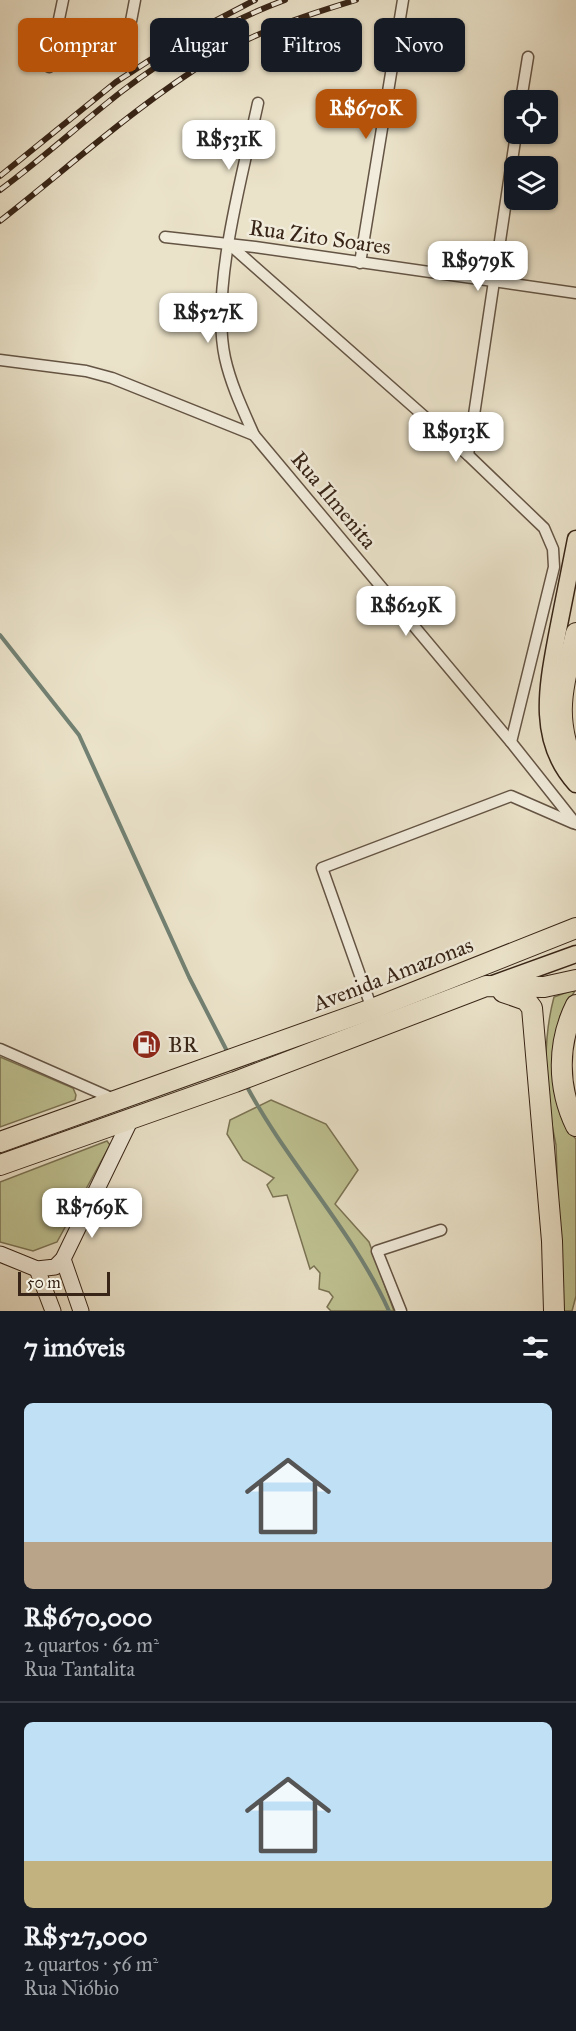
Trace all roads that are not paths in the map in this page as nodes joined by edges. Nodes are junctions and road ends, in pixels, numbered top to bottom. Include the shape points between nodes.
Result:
1 (63, 0) edge
2 (135, 0) edge
3 (403, 0) edge
4 (59, 18) edge
5 (132, 18) edge
6 (528, 57) dead end
7 (523, 90) edge
8 (258, 103) dead end
9 (514, 144) edge
10 (165, 237) dead end
11 (229, 244) junction
12 (360, 263) junction
13 (494, 280) junction
14 (576, 292) edge
15 (0, 360) edge
16 (254, 435) junction
17 (468, 455) junction
18 (576, 539) edge
19 (576, 633) edge
20 (511, 742) junction
21 (576, 771) edge
22 (576, 784) edge
23 (576, 824) edge
24 (576, 928) edge
25 (576, 954) edge
26 (576, 980) edge
27 (486, 986) junction
28 (576, 1005) edge
29 (372, 1009) junction
30 (0, 1049) edge
31 (117, 1100) junction
32 (131, 1119) junction
33 (576, 1126) edge
34 (0, 1142) edge
35 (0, 1165) edge
36 (441, 1230) dead end
37 (0, 1254) edge
38 (63, 1259) junction
39 (37, 1269) junction
40 (53, 1311) edge
41 (81, 1311) edge
42 (401, 1311) edge
43 (554, 1311) edge

1 - 4 street
2 - 5 street
3 - 12 street
6 - 7 street
8 - 11 street
9 - 13 street
10 - 11 street, Rua Zito Soares
11 - 12 street, Rua Zito Soares
11 - 16 street via 221,329 223,348 232,384
11 - 17 street
12 - 13 street, Rua Zito Soares
13 - 14 street, Rua Zito Soares
13 - 17 street
15 - 16 street, Rua Ilmenita via 112,378
16 - 20 street, Rua Ilmenita
17 - 20 street via 544,528 553,549 554,567
18 - 22 main road via 549,677 547,707 556,754
19 - 21 highway via 561,694 560,720
20 - 23 street, Rua Ilmenita
23 - 29 street via 511,796 322,868
24 - 29 highway, Avenida Amazonas
25 - 27 main road, Avenida Amazonas
26 - 27 highway via 544,987
27 - 32 highway, Avenida Amazonas
27 - 43 highway via 526,1000 532,1008 552,1241
28 - 33 highway via 564,1033 561,1071
29 - 31 highway, Avenida Amazonas
30 - 31 street
31 - 34 highway, Avenida Amazonas
32 - 35 highway, Avenida Amazonas
32 - 38 street
36 - 42 street via 377,1251
37 - 39 street
38 - 39 street via 55,1267
38 - 41 street
39 - 40 street

